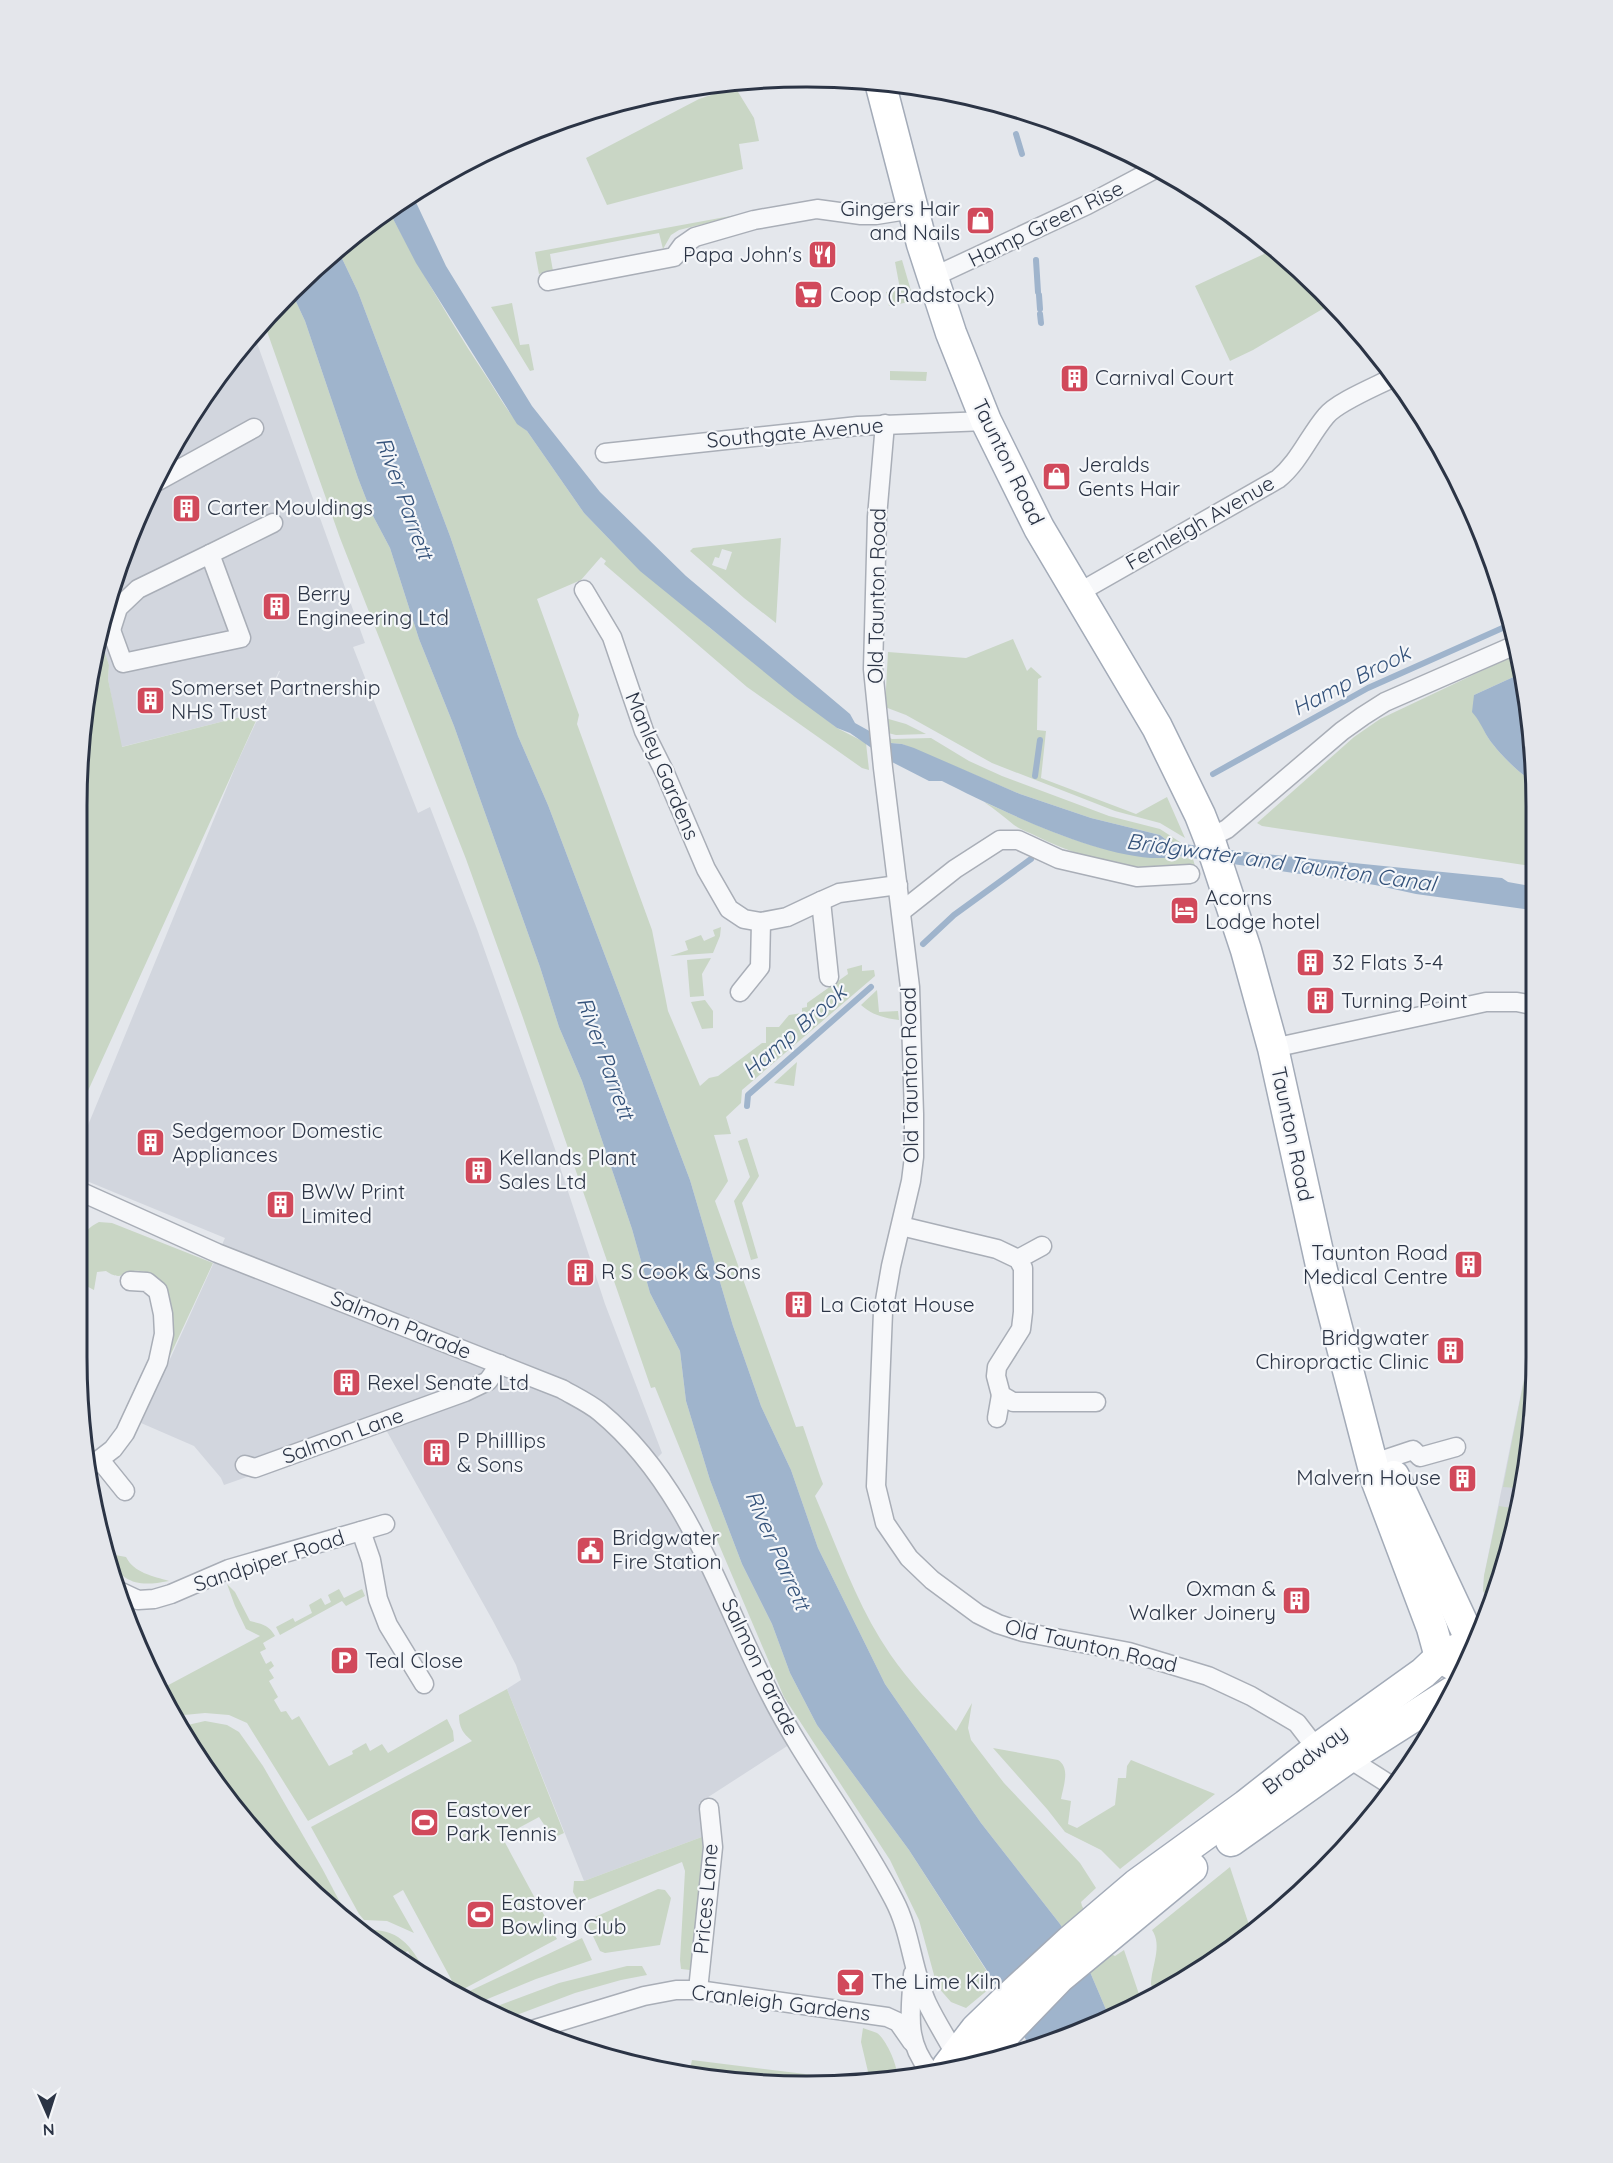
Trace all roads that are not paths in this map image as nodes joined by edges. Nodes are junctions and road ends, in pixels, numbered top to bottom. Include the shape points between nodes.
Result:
1 (882, 91) edge
2 (1147, 173) edge
3 (913, 209) junction
4 (933, 277) junction
5 (548, 281) dead end
6 (1386, 381) edge
7 (986, 421) junction
8 (885, 424) junction
9 (254, 428) dead end
10 (605, 453) dead end
11 (168, 476) edge
12 (273, 523) dead end
13 (210, 554) junction
14 (584, 590) dead end
15 (1078, 593) junction
16 (113, 617) edge
17 (108, 636) edge
18 (1508, 648) edge
19 (1204, 826) junction
20 (1190, 874) dead end
21 (898, 885) junction
22 (820, 901) junction
23 (902, 911) junction
24 (761, 922) junction
25 (830, 977) dead end
26 (740, 992) dead end
27 (1526, 1004) edge
28 (1273, 1048) junction
29 (87, 1194) edge
30 (901, 1226) junction
31 (1042, 1246) dead end
32 (1018, 1259) junction
33 (130, 1281) dead end
34 (500, 1364) junction
35 (1001, 1395) junction
36 (1355, 1395) junction
37 (1096, 1402) dead end
38 (997, 1418) dead end
39 (1456, 1447) dead end
40 (1386, 1459) junction
41 (96, 1463) edge
42 (245, 1465) dead end
43 (125, 1491) dead end
44 (385, 1524) dead end
45 (361, 1532) junction
46 (128, 1595) edge
47 (1470, 1635) edge
48 (1451, 1664) edge
49 (424, 1684) dead end
50 (1438, 1701) edge
51 (1317, 1749) junction
52 (1348, 1758) junction
53 (1386, 1782) edge
54 (709, 1808) dead end
55 (1144, 1892) junction
56 (914, 1960) junction
57 (698, 1990) junction
58 (940, 2025) junction
59 (544, 2026) edge
60 (912, 2042) junction
61 (968, 2054) edge
62 (925, 2066) edge

1 - 3 main road, Taunton Road
2 - 4 street, Hamp Green Rise
3 - 4 main road, Taunton Road
3 - 5 street via 876,215 817,209 754,220 695,237 674,257
4 - 7 main road, Taunton Road
6 - 15 street, Fernleigh Avenue via 1326,415 1278,479
7 - 8 street, Southgate Avenue
7 - 15 main road, Taunton Road via 1039,528
8 - 10 street, Southgate Avenue
8 - 21 street, Old Taunton Road via 877,517 873,669
9 - 11 street
12 - 13 street
13 - 16 street via 138,589
13 - 17 street via 241,638 123,663
14 - 24 street, Manley Gardens via 612,637 644,731 715,887 729,909 744,919
15 - 19 main road, Taunton Road via 1157,727
18 - 19 street via 1385,702 1342,731 1227,829
19 - 28 main road, Taunton Road via 1246,950
20 - 23 street via 1137,877 1059,859 1018,840 1000,840 954,869
21 - 22 street via 839,893
21 - 23 street, Old Taunton Road
22 - 24 street via 787,917
22 - 25 street
23 - 30 street, Old Taunton Road via 910,987 914,1157
24 - 26 street via 760,967
27 - 28 street via 1486,1002
28 - 36 main road, Taunton Road via 1322,1270
29 - 34 street, Salmon Parade via 217,1252
30 - 32 street via 997,1249
30 - 51 street, Old Taunton Road via 883,1312 876,1486 885,1523 909,1558 961,1602 998,1624 1129,1652 1208,1676 1297,1723
31 - 32 street
32 - 35 street via 1023,1268 1021,1329 997,1367
33 - 41 street via 147,1282 158,1291 164,1334 158,1362 126,1433
34 - 42 street, Salmon Lane via 488,1381 465,1392 255,1468
34 - 56 street, Salmon Parade via 562,1389 599,1411 626,1436 676,1502 709,1559 792,1736 894,1900
35 - 37 street via 1013,1402
35 - 38 street
36 - 40 main road, Taunton Road
36 - 48 main road, Taunton Road via 1377,1482 1432,1628
39 - 40 street via 1420,1457 1413,1450
40 - 47 main road, Taunton Road
41 - 43 street
44 - 45 street, Sandpiper Road
45 - 46 street, Sandpiper Road via 230,1569 154,1599 138,1600
45 - 49 street via 388,1625
48 - 51 main road, Broadway via 1423,1674
50 - 52 main road, Broadway
51 - 55 main road, Broadway
52 - 53 street
52 - 55 main road, Broadway via 1196,1865
54 - 57 street, Prices Lane via 713,1847
55 - 61 main road via 1059,1978
56 - 58 street, Salmon Parade via 927,2003
56 - 60 street, Salmon Parade
57 - 59 street, Cranleigh Gardens via 644,1996
57 - 60 street, Cranleigh Gardens via 887,2017 898,2022
58 - 61 street
58 - 61 street, Salmon Parade
60 - 62 street, Salmon Parade

